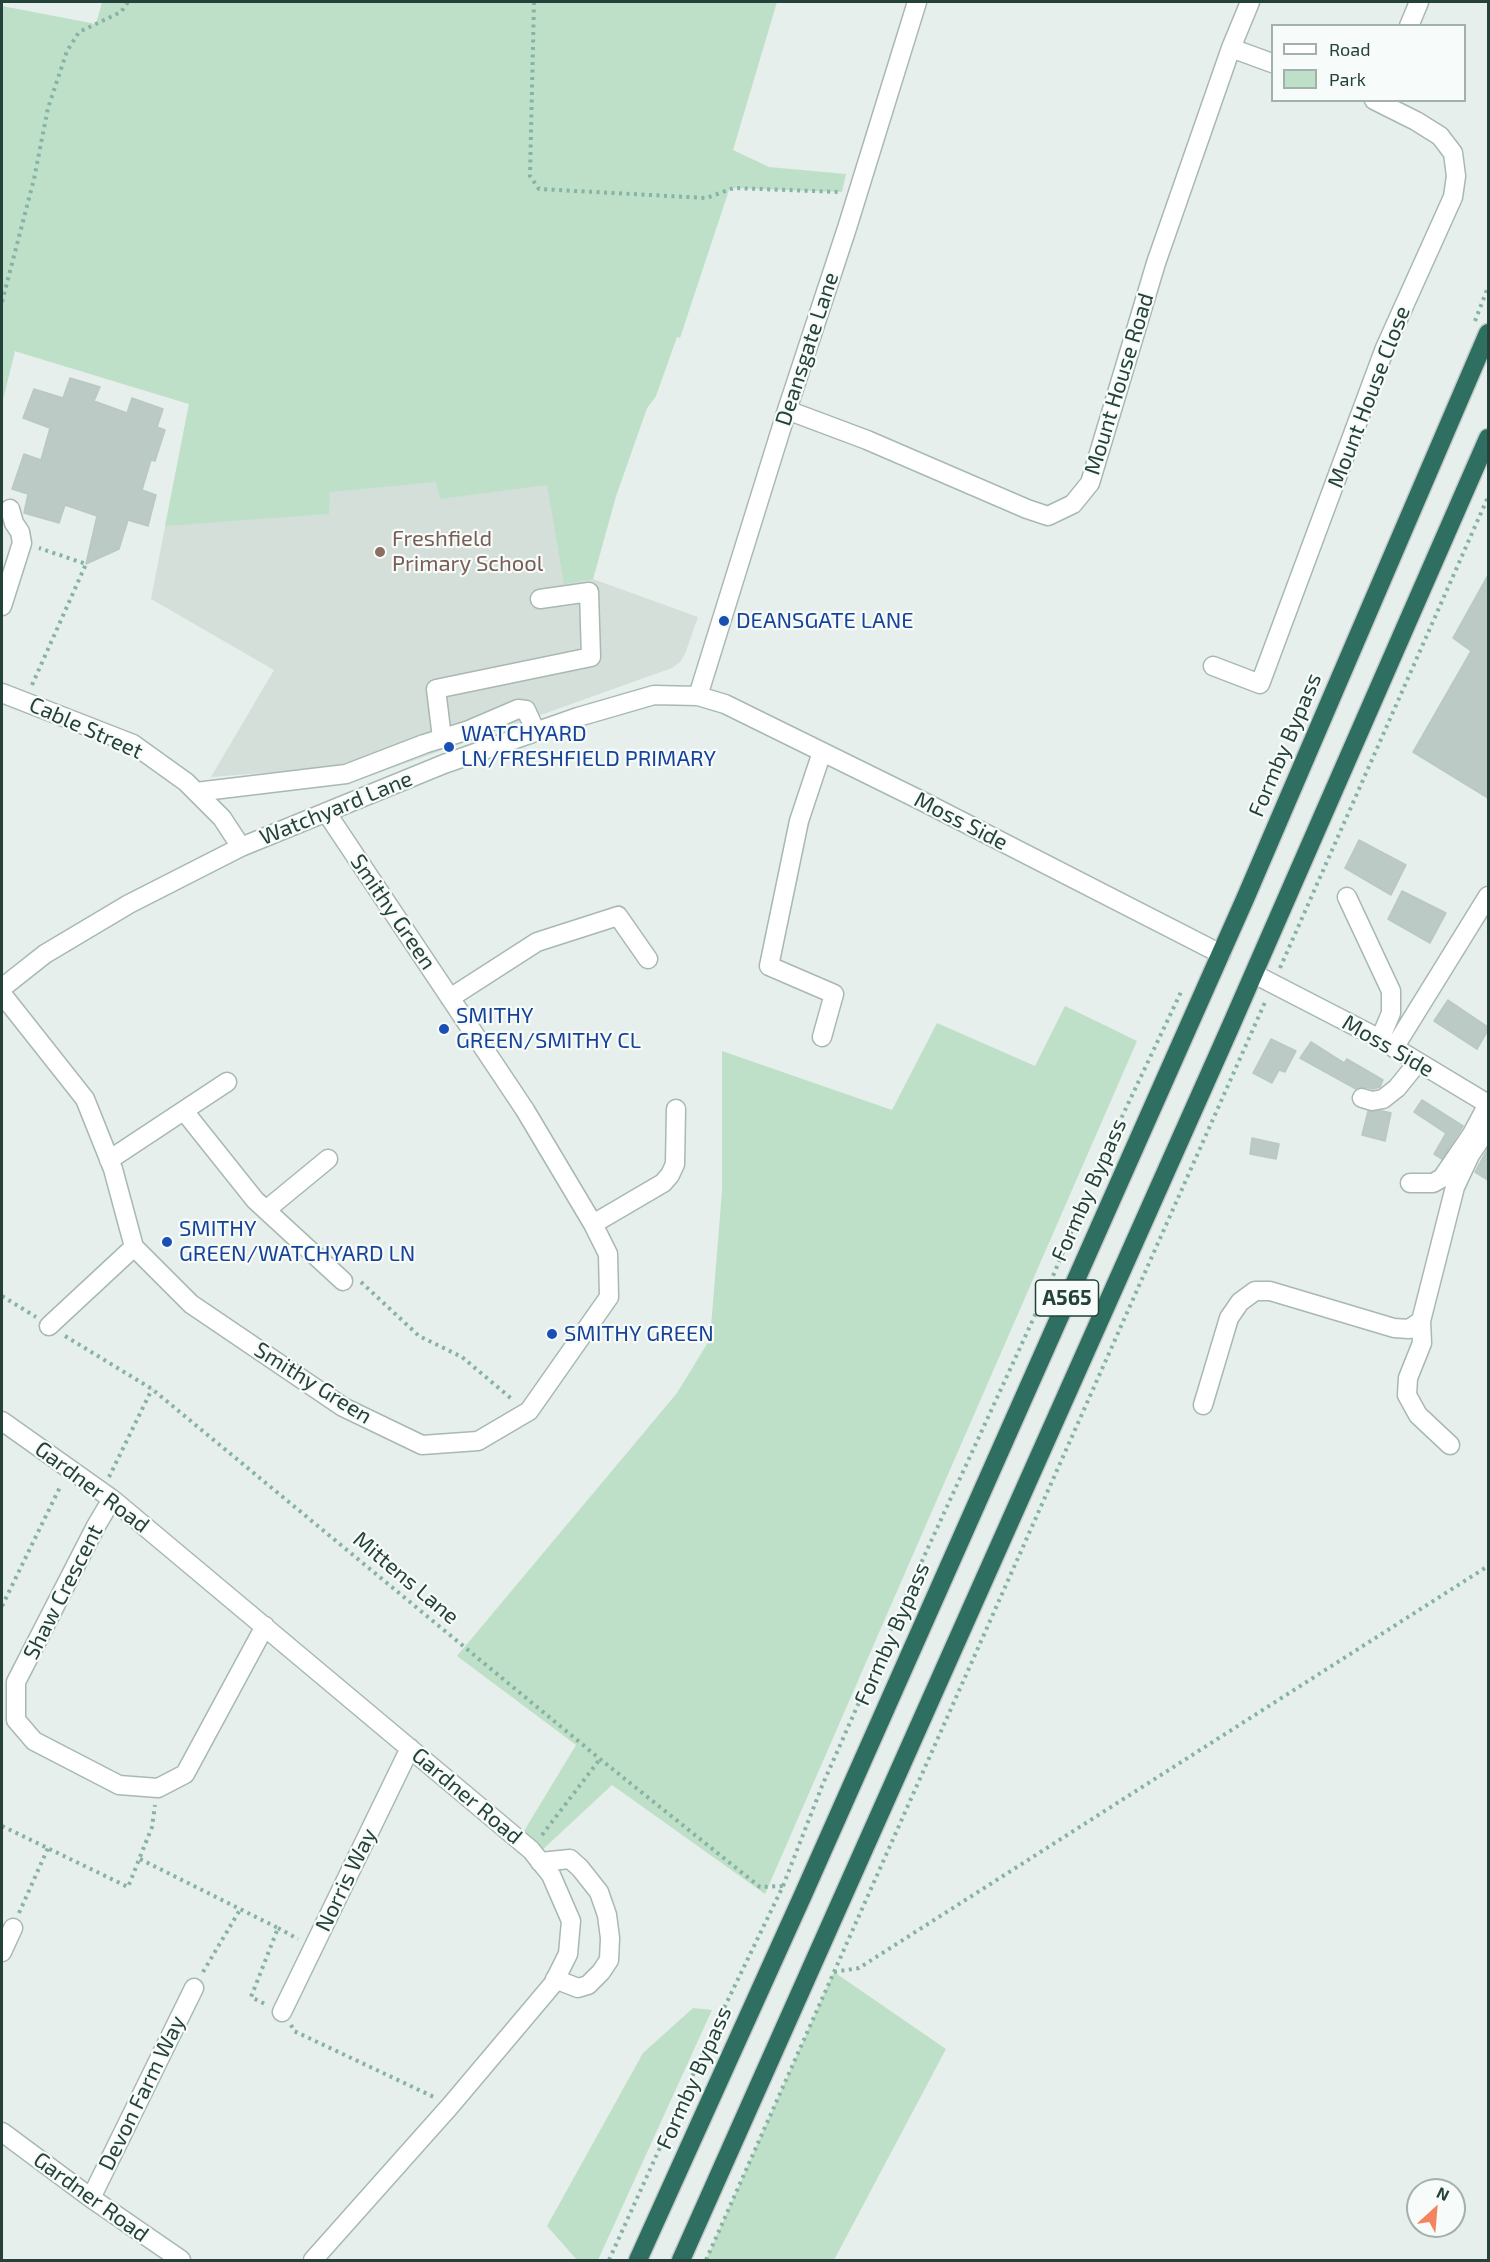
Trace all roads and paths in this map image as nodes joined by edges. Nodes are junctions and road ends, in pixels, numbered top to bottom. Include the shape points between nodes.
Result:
1 (128, 2) edge
2 (534, 2) edge
3 (916, 2) edge
4 (1250, 2) edge
5 (1419, 2) edge
6 (1410, 24) edge
7 (1231, 48) junction
8 (1271, 63) edge
9 (1378, 102) edge
10 (858, 192) junction
11 (1488, 287) edge
12 (2, 302) edge
13 (1479, 332) edge
14 (787, 410) junction
15 (1488, 438) edge
16 (1488, 497) edge
17 (10, 509) dead end
18 (22, 543) junction
19 (540, 599) dead end
20 (2, 606) edge
21 (1214, 666) dead end
22 (2, 693) edge
23 (698, 696) junction
24 (25, 701) junction
25 (536, 732) junction
26 (442, 738) junction
27 (822, 752) junction
28 (196, 792) junction
29 (326, 812) junction
30 (241, 847) junction
31 (1488, 896) edge
32 (1347, 897) dead end
33 (1221, 954) junction
34 (648, 959) dead end
35 (1254, 974) junction
36 (1273, 984) junction
37 (2, 988) edge
38 (1183, 988) dead end
39 (2, 994) edge
40 (450, 998) junction
41 (822, 1037) dead end
42 (1387, 1044) junction
43 (1418, 1062) junction
44 (227, 1082) dead end
45 (1362, 1098) dead end
46 (1488, 1104) edge
47 (676, 1109) dead end
48 (184, 1110) junction
49 (1488, 1128) edge
50 (328, 1159) dead end
51 (109, 1160) junction
52 (1410, 1183) dead end
53 (266, 1210) junction
54 (593, 1224) junction
55 (134, 1246) junction
56 (343, 1281) joint
57 (2, 1296) edge
58 (1421, 1322) junction
59 (49, 1326) junction
60 (152, 1389) junction
61 (1203, 1405) dead end
62 (530, 1411) junction
63 (2, 1421) edge
64 (1450, 1445) dead end
65 (69, 1469) junction
66 (107, 1496) junction
67 (1488, 1566) edge
68 (2, 1606) edge
69 (265, 1626) junction
70 (410, 1748) junction
71 (600, 1760) junction
72 (158, 1788) junction
73 (2, 1826) edge
74 (48, 1848) junction
75 (535, 1856) junction
76 (783, 1886) junction
77 (241, 1908) dead end
78 (13, 1928) joint
79 (2, 1952) edge
80 (834, 1971) junction
81 (555, 1979) junction
82 (194, 1988) joint
83 (282, 2012) dead end
84 (2, 2132) edge
85 (91, 2198) junction
86 (181, 2260) edge
87 (313, 2260) edge
88 (609, 2260) edge
89 (638, 2260) edge
90 (681, 2260) edge
91 (706, 2260) edge

1 - 12 path via 121,12 79,32 68,51 48,108
2 - 10 path via 530,176 539,189 706,198 734,188
3 - 10 street, Deansgate Lane
4 - 7 street, Mount House Road
5 - 6 street
7 - 8 street
7 - 14 street, Mount House Road via 1156,263 1090,483 1073,504 1048,516 1026,509
9 - 21 street, Mount House Close via 1440,136 1453,153 1453,197 1385,348 1260,684
10 - 14 street, Deansgate Lane
11 - 13 path
13 - 33 highway, Formby Bypass / A565
14 - 23 street, Deansgate Lane
15 - 35 highway, A565
16 - 36 path
17 - 18 street
18 - 20 street
18 - 24 path via 86,564
19 - 26 street via 589,592 591,657 436,688
22 - 24 street, Cable Street
23 - 25 street, Watchyard Lane via 654,695
23 - 27 street, Moss Side via 725,704
24 - 28 street, Cable Street via 133,744
25 - 26 street via 526,710 518,709
25 - 29 street, Watchyard Lane
26 - 28 street via 346,774
27 - 33 street, Moss Side
27 - 41 street via 799,821 769,966 834,994
28 - 30 street, Cable Street via 222,818
29 - 30 street, Watchyard Lane
29 - 40 street, Smithy Green
30 - 37 street, Watchyard Lane via 120,909 45,954
31 - 42 street
32 - 42 street via 1391,991
33 - 89 highway, Formby Bypass / A565
34 - 40 street via 618,916 537,942
35 - 36 street, Moss Side
35 - 90 highway, A565
36 - 42 street, Moss Side
36 - 80 path
38 - 76 path via 910,1587 822,1786
39 - 51 street, Smithy Green via 85,1099
40 - 54 street, Smithy Green via 525,1110
42 - 43 street, Moss Side
43 - 45 street via 1383,1099
43 - 46 street, Moss Side
44 - 48 street
46 - 52 street via 1442,1178 1433,1183
47 - 54 street via 675,1164 663,1184
48 - 51 street
48 - 53 street
49 - 58 street via 1455,1187
50 - 53 street
51 - 55 street, Smithy Green
53 - 56 street
54 - 62 street, Smithy Green via 608,1254 609,1297
55 - 59 street
55 - 62 street, Smithy Green via 191,1304 343,1407 422,1445 478,1441
56 - 62 path via 355,1276 419,1335 462,1358
57 - 59 path, Mittens Lane
58 - 61 street via 1409,1329 1394,1328 1270,1291 1255,1291 1229,1317
58 - 64 street via 1422,1343 1408,1378 1407,1395 1418,1415
59 - 60 path, Mittens Lane
60 - 66 path
60 - 71 path, Mittens Lane
63 - 65 street, Gardner Road
65 - 66 street, Gardner Road
65 - 68 path
66 - 69 street, Gardner Road
66 - 72 street, Shaw Crescent via 96,1526 16,1682 16,1720 34,1742 119,1785
67 - 80 path via 859,1968
69 - 70 street, Gardner Road
69 - 72 street via 185,1774
70 - 75 street, Gardner Road
70 - 83 street, Norris Way
71 - 75 path
71 - 76 path, Mittens Lane via 760,1887
72 - 74 path via 152,1827 128,1887
73 - 74 path
74 - 78 path
75 - 81 street, Gardner Road via 551,1875 571,1921 568,1954
75 - 81 street via 570,1859 599,1892 607,1915 609,1960 601,1972 588,1985 578,1988
76 - 88 path
77 - 82 path
78 - 79 street
80 - 91 path
81 - 87 street, Gardner Road via 451,2105
82 - 85 street, Devon Farm Way
84 - 85 street, Gardner Road
85 - 86 street, Gardner Road

